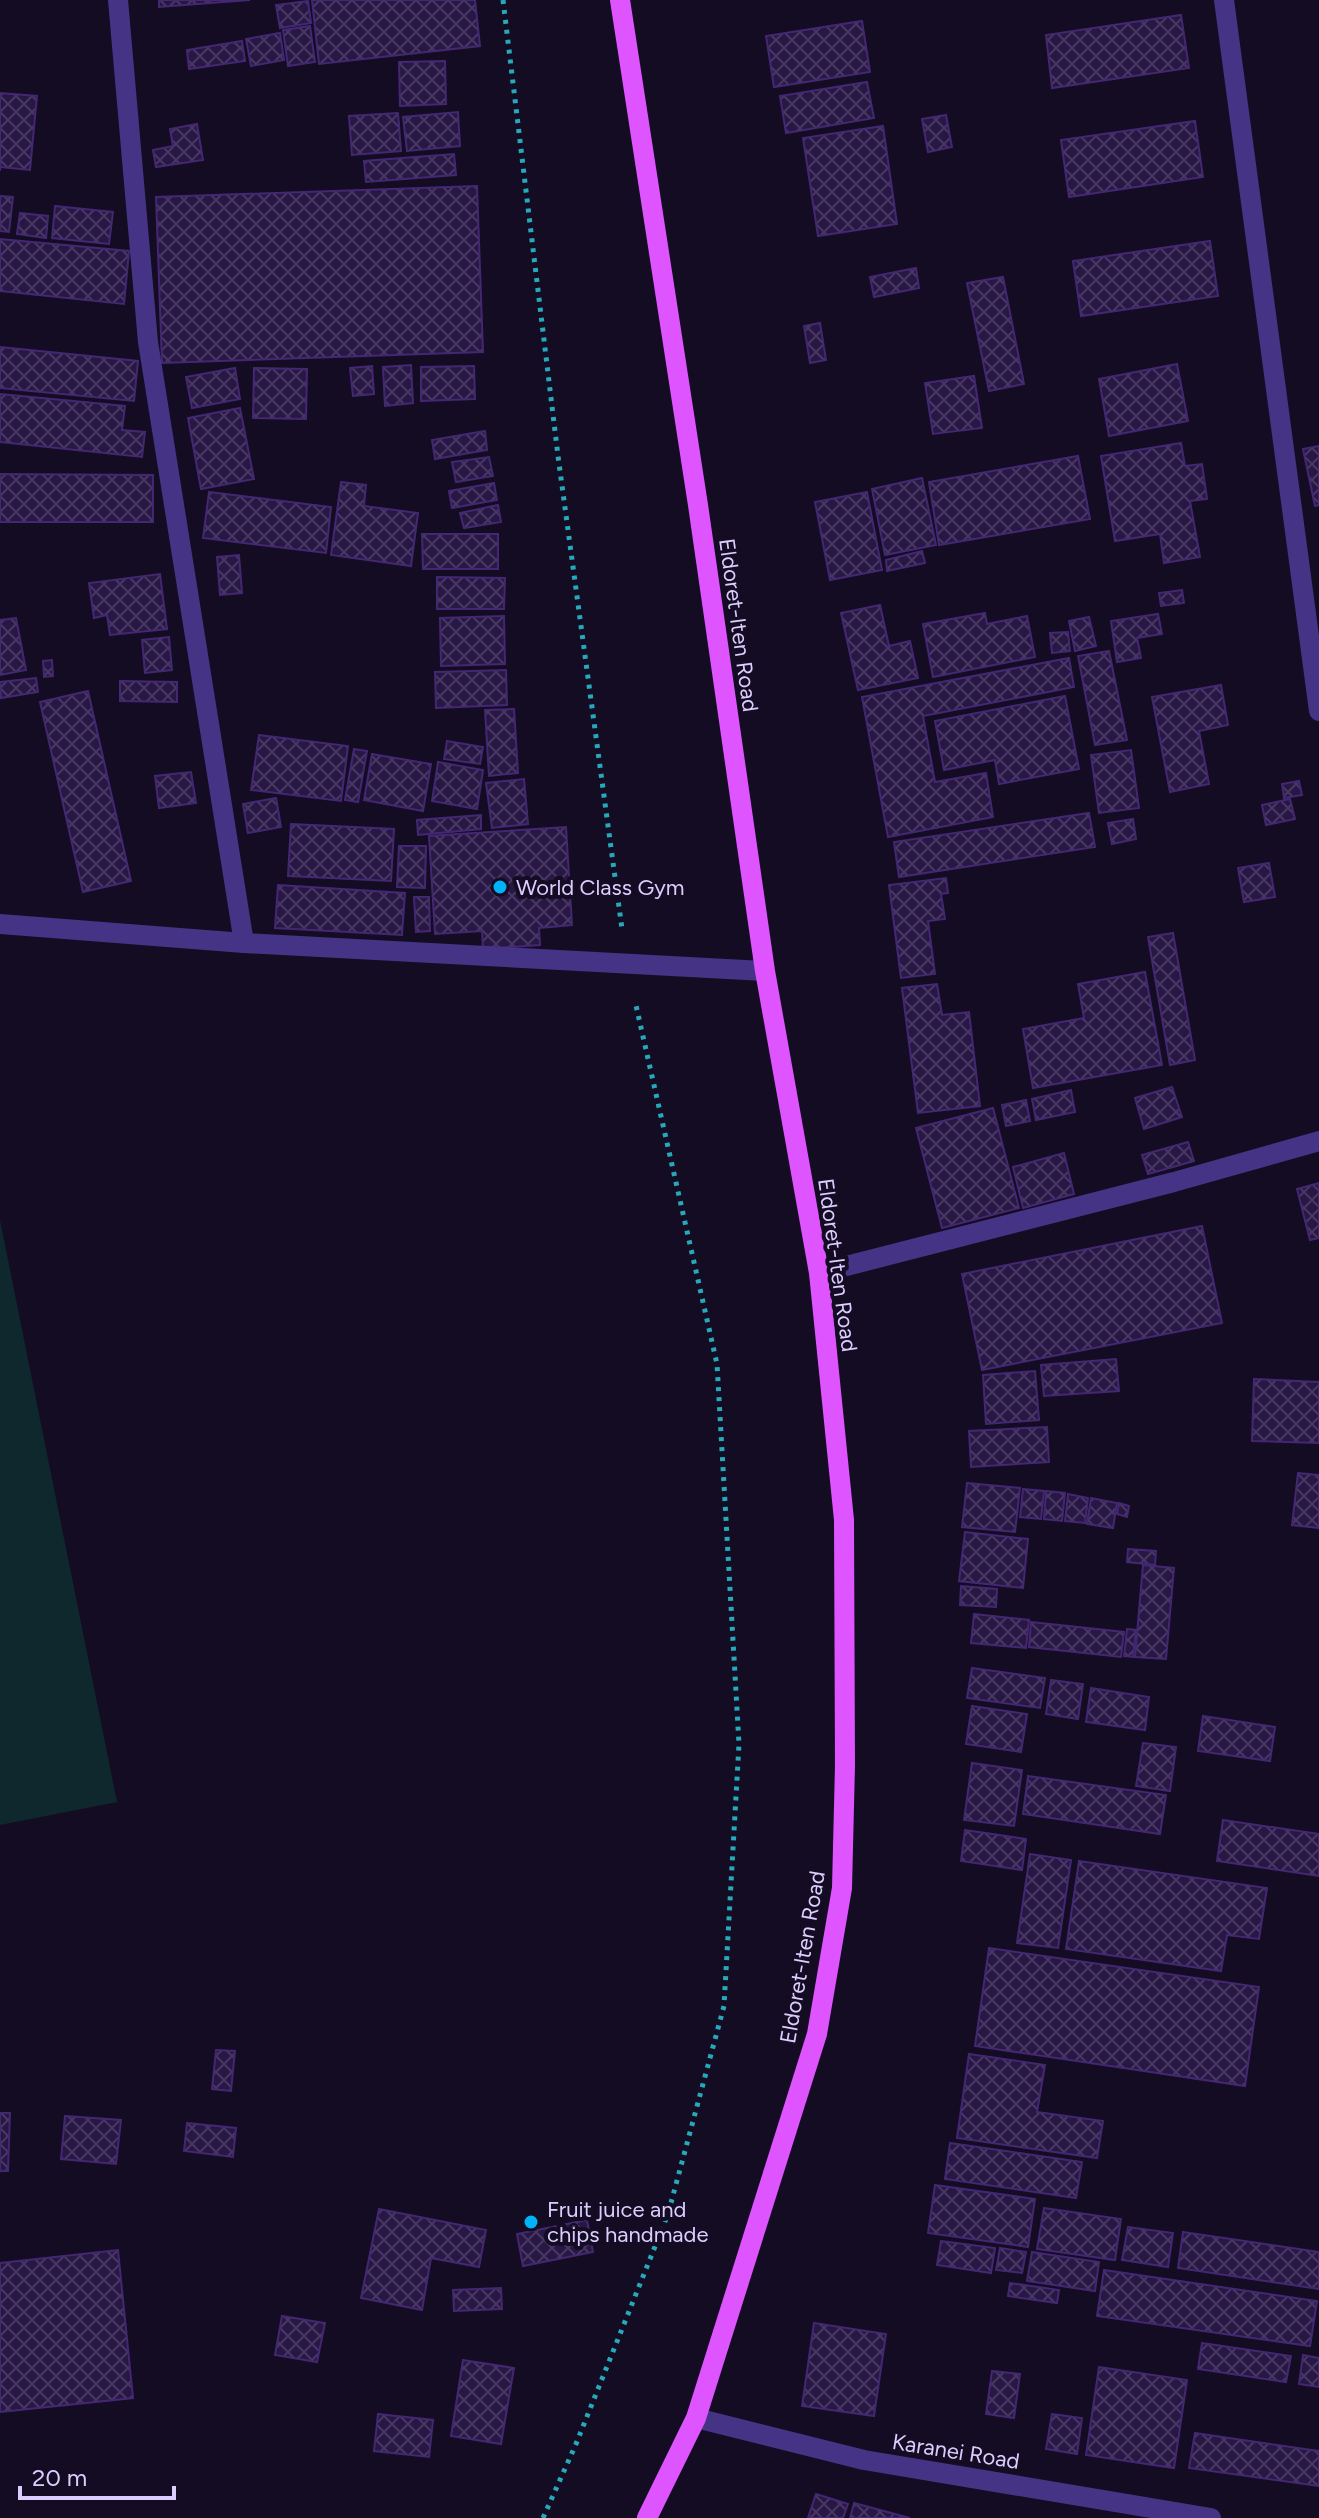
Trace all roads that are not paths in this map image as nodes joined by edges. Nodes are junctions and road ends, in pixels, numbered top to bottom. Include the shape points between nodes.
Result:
1 (118, 0) edge
2 (620, 0) edge
3 (1224, 0) edge
4 (1319, 711) edge
5 (0, 924) edge
6 (244, 943) junction
7 (765, 971) junction
8 (1319, 1141) edge
9 (819, 1273) junction
10 (696, 2418) junction
11 (647, 2518) edge
12 (1211, 2518) edge

1 - 6 street via 148,342
2 - 7 main road, Eldoret-Iten Road
3 - 4 street
5 - 6 street
6 - 7 street
7 - 9 main road, Eldoret-Iten Road
8 - 9 street
9 - 10 main road, Eldoret-Iten Road via 844,1520 842,1888 817,2034
10 - 11 main road, Eldoret-Iten Road
10 - 12 street, Karanei Road via 864,2460

